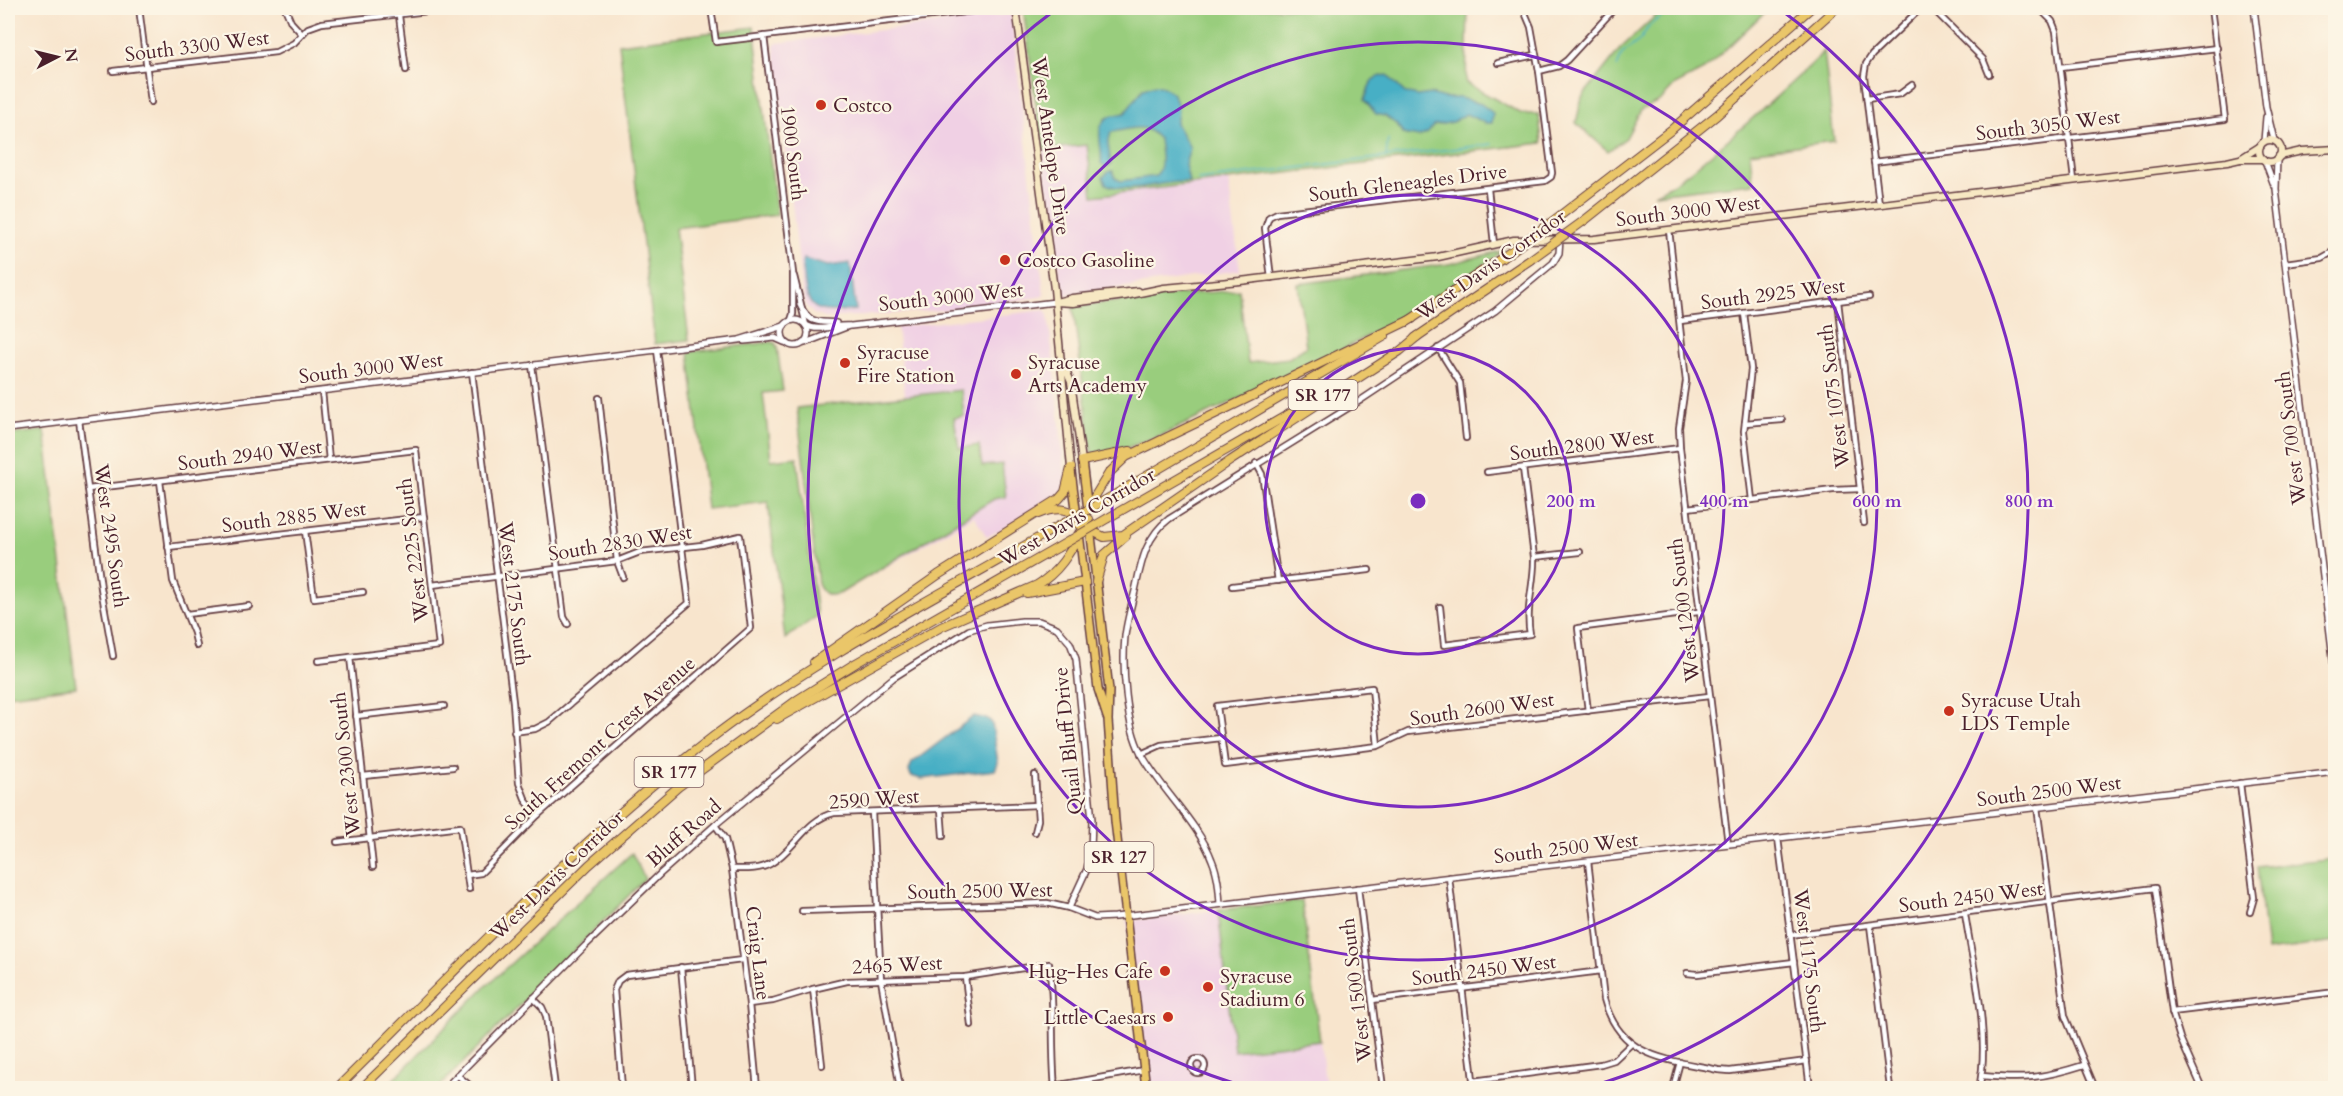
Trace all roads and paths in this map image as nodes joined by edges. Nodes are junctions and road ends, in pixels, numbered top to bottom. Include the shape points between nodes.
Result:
1 (139, 8) edge
2 (285, 8) edge
3 (398, 8) edge
4 (454, 8) edge
5 (711, 8) edge
6 (998, 8) edge
7 (1016, 8) edge
8 (1523, 8) edge
9 (1615, 8) edge
10 (1811, 8) edge
11 (1836, 8) edge
12 (1921, 8) edge
13 (1932, 8) edge
14 (2040, 8) edge
15 (2211, 8) edge
16 (2254, 8) edge
17 (399, 14) junction
18 (302, 34) junction
19 (764, 36) junction
20 (2217, 48) junction
21 (1535, 55) junction
22 (1498, 63) dead end
23 (147, 67) junction
24 (2061, 67) junction
25 (406, 70) dead end
26 (1539, 70) junction
27 (113, 71) dead end
28 (1989, 74) dead end
29 (1912, 85) dead end
30 (1867, 99) junction
31 (151, 102) dead end
32 (2266, 106) junction
33 (2069, 138) junction
34 (2264, 141) junction
35 (2277, 143) junction
36 (2259, 147) junction
37 (2336, 149) edge
38 (2302, 151) junction
39 (2278, 158) junction
40 (2240, 159) junction
41 (2264, 160) junction
42 (1874, 162) junction
43 (2074, 180) junction
44 (1488, 189) junction
45 (2276, 189) junction
46 (1879, 204) junction
47 (1669, 230) junction
48 (1560, 239) junction
49 (1494, 244) junction
50 (2336, 250) edge
51 (2285, 263) junction
52 (793, 273) junction
53 (1271, 278) junction
54 (1869, 297) dead end
55 (1838, 301) junction
56 (1055, 302) junction
57 (800, 305) junction
58 (1744, 313) junction
59 (1412, 319) junction
60 (791, 320) junction
61 (1680, 321) junction
62 (841, 324) junction
63 (806, 325) junction
64 (784, 326) junction
65 (851, 326) junction
66 (1418, 336) junction
67 (739, 340) junction
68 (785, 342) junction
69 (805, 343) junction
70 (1438, 348) junction
71 (657, 350) junction
72 (1062, 360) junction
73 (532, 365) junction
74 (472, 372) junction
75 (322, 391) junction
76 (599, 398) dead end
77 (80, 420) junction
78 (1782, 420) dead end
79 (1745, 423) junction
80 (8, 429) edge
81 (1467, 438) dead end
82 (1143, 447) junction
83 (1680, 448) junction
84 (416, 450) joint
85 (330, 460) junction
86 (1082, 461) junction
87 (1256, 463) junction
88 (1071, 468) junction
89 (1523, 468) junction
90 (1487, 472) dead end
91 (160, 481) junction
92 (88, 489) junction
93 (1860, 489) junction
94 (1752, 500) junction
95 (1687, 508) junction
96 (1088, 509) junction
97 (1038, 514) junction
98 (424, 517) junction
99 (1083, 522) junction
100 (1864, 523) dead end
101 (1133, 529) junction
102 (305, 531) junction
103 (1079, 536) junction
104 (168, 547) junction
105 (682, 547) junction
106 (1580, 552) dead end
107 (1534, 557) junction
108 (617, 561) junction
109 (558, 569) junction
110 (1368, 570) dead end
111 (497, 576) junction
112 (623, 577) dead end
113 (1278, 581) junction
114 (1085, 582) junction
115 (1096, 582) junction
116 (432, 585) junction
117 (1232, 586) dead end
118 (363, 592) dead end
119 (996, 602) junction
120 (249, 606) dead end
121 (1440, 607) dead end
122 (1698, 612) junction
123 (187, 614) junction
124 (568, 624) dead end
125 (751, 628) joint
126 (969, 630) joint
127 (196, 646) dead end
128 (113, 656) dead end
129 (350, 657) junction
130 (318, 661) dead end
131 (2336, 683) edge
132 (1709, 696) junction
133 (444, 706) dead end
134 (1588, 711) junction
135 (356, 716) junction
136 (741, 716) junction
137 (1108, 720) junction
138 (514, 732) junction
139 (747, 735) junction
140 (1221, 738) junction
141 (1378, 746) junction
142 (1142, 754) junction
143 (453, 767) dead end
144 (2336, 772) edge
145 (1035, 775) dead end
146 (363, 777) junction
147 (2240, 783) junction
148 (1038, 805) junction
149 (2037, 807) junction
150 (941, 809) junction
151 (872, 813) junction
152 (538, 815) junction
153 (715, 825) junction
154 (1035, 832) dead end
155 (943, 836) dead end
156 (370, 838) junction
157 (1778, 838) junction
158 (337, 842) dead end
159 (1728, 844) junction
160 (1588, 861) junction
161 (373, 867) dead end
162 (732, 869) junction
163 (467, 875) junction
164 (1449, 877) junction
165 (1358, 888) junction
166 (469, 889) dead end
167 (2050, 902) junction
168 (1221, 904) junction
169 (878, 907) junction
170 (1069, 908) junction
171 (801, 911) dead end
172 (2250, 912) dead end
173 (1965, 914) junction
174 (1126, 916) junction
175 (1870, 925) junction
176 (1790, 934) junction
177 (742, 960) junction
178 (1794, 962) junction
179 (681, 967) junction
180 (1601, 971) junction
181 (1687, 973) dead end
182 (965, 977) junction
183 (881, 980) junction
184 (1462, 988) junction
185 (813, 989) junction
186 (2336, 992) edge
187 (533, 998) junction
188 (1372, 1000) junction
189 (750, 1004) junction
190 (2172, 1012) junction
191 (971, 1025) dead end
192 (1631, 1044) junction
193 (1807, 1061) junction
194 (1680, 1062) junction
195 (822, 1065) dead end
196 (2084, 1065) junction
197 (1144, 1070) junction
198 (457, 1075) junction
199 (1982, 1076) junction
200 (1473, 1081) junction
201 (1055, 1088) edge
202 (337, 1089) edge
203 (362, 1089) edge
204 (445, 1089) edge
205 (472, 1089) edge
206 (555, 1089) edge
207 (622, 1089) edge
208 (692, 1089) edge
209 (757, 1089) edge
210 (900, 1089) edge
211 (1043, 1089) edge
212 (1146, 1089) edge
213 (1383, 1089) edge
214 (1474, 1089) edge
215 (1673, 1089) edge
216 (1810, 1089) edge
217 (1890, 1089) edge
218 (1979, 1089) edge
219 (2095, 1089) edge
220 (2202, 1089) edge

1 - 23 street
2 - 18 street
3 - 17 street
4 - 17 street, South 3300 West
5 - 19 street via 716,42
6 - 19 street
7 - 56 main road, West Antelope Drive / SR 127
8 - 21 street via 1531,27
9 - 26 street via 1568,60
10 - 59 highway, West Davis Corridor / SR 177, bridge via 1686,117 1557,218
11 - 66 highway, West Davis Corridor / SR 177, bridge via 1717,115 1585,220
12 - 30 street via 1866,64
13 - 28 street via 1983,59
14 - 24 street via 2055,26
15 - 20 street
16 - 32 street
17 - 18 street, South 3300 West via 322,23
17 - 25 street
18 - 23 street, South 3300 West via 286,49 276,52
19 - 52 street, 1900 South
20 - 24 street
20 - 33 street, South 3050 West via 2225,119
21 - 22 street
21 - 26 street
23 - 27 street, South 3300 West
23 - 31 street
24 - 33 street
26 - 44 street, South Gleneagles Drive via 1551,177
29 - 30 street via 1900,94
30 - 42 street
32 - 34 street
32 - 35 street
33 - 42 street, South 3050 West
33 - 43 street
34 - 35 main road
34 - 36 main road
35 - 38 main road
35 - 39 main road
36 - 40 main road, South 3000 West
36 - 41 main road
37 - 38 main road
38 - 39 main road
39 - 41 main road
39 - 45 street, West 700 South
40 - 41 main road, South 3000 West
40 - 43 main road, South 3000 West
41 - 45 street, West 700 South
42 - 46 street
43 - 46 main road, South 3000 West
44 - 49 street
44 - 53 street, South Gleneagles Drive via 1277,213 1269,218 1265,228
45 - 51 street, West 700 South
46 - 47 main road, South 3000 West
47 - 48 main road, South 3000 West via 1585,240
47 - 61 street, West 1200 South
48 - 49 main road, South 3000 West
48 - 70 street via 1557,257 1551,265 1495,311
49 - 53 main road, South 3000 West via 1438,257
50 - 51 street via 2322,258
51 - 131 street, West 700 South
52 - 57 street
52 - 60 street
53 - 56 main road, South 3000 West
54 - 55 street, South 2925 West
55 - 58 street, South 2925 West
55 - 93 street, West 1075 South
56 - 65 street, South 3000 West
56 - 72 main road, West Antelope Drive / SR 127
57 - 62 street via 816,322
57 - 63 street
58 - 61 street, South 2925 West
58 - 79 street via 1751,369
59 - 82 highway
59 - 136 highway, West Davis Corridor / SR 177, bridge via 818,664
60 - 63 street
60 - 64 street
61 - 83 street, West 1200 South via 1686,381
62 - 63 street, South 3000 West via 819,328
62 - 65 street, South 3000 West
63 - 69 street
64 - 67 street, South 3000 West
64 - 68 street
65 - 69 street, South 3000 West
66 - 101 highway
66 - 139 highway, West Davis Corridor / SR 177, bridge via 856,663
67 - 68 street, South 3000 West via 775,338
67 - 71 street, South 3000 West
68 - 69 street via 797,347
70 - 81 street via 1460,383
70 - 87 street
71 - 73 street, South 3000 West
71 - 105 street
72 - 86 main road, West Antelope Drive / SR 127 via 1071,382
72 - 88 main road, West Antelope Drive / SR 127
73 - 74 street, South 3000 West
73 - 109 street
74 - 75 street, South 3000 West
74 - 111 street, West 2175 South
75 - 77 street, South 3000 West
75 - 85 street
76 - 108 street
77 - 80 street, South 3000 West
77 - 92 street, West 2495 South
78 - 79 street
79 - 94 street
82 - 86 highway
82 - 96 highway via 1114,467
83 - 89 street, South 2800 West
83 - 95 street, West 1200 South
84 - 85 street, South 2940 West
84 - 98 street, West 2225 South
85 - 91 street, South 2940 West
86 - 96 main road, West Antelope Drive / SR 127
87 - 113 street via 1262,474
87 - 142 street via 1169,519 1153,534 1144,551 1124,658 1129,714
88 - 97 highway via 1062,497
88 - 99 main road, West Antelope Drive / SR 127
89 - 90 street, South 2800 West
89 - 107 street
91 - 92 street, South 2940 West
91 - 104 street
92 - 128 street, West 2495 South
93 - 94 street
93 - 100 street, West 1075 South
94 - 95 street
95 - 122 street, West 1200 South
96 - 99 highway
97 - 99 highway via 1055,508
97 - 136 highway via 914,591
98 - 102 street, South 2885 West
98 - 116 street, West 2225 South
99 - 101 highway via 1101,536 1112,538
99 - 103 highway
99 - 115 main road, West Antelope Drive / SR 127
101 - 115 highway via 1102,559
102 - 104 street, South 2885 West
102 - 118 street via 314,598
103 - 114 main road, West Antelope Drive / SR 127
103 - 119 highway via 1049,577
104 - 123 street via 173,581
105 - 108 street, South 2830 West via 640,552
105 - 125 street, South 2830 West via 740,536
105 - 138 street via 689,603 549,722
106 - 107 street
107 - 121 street via 1527,621 1530,634 1444,645
108 - 109 street, South 2830 West
108 - 112 street
109 - 111 street, South 2830 West
109 - 124 street
110 - 113 street
111 - 116 street, South 2830 West
111 - 138 street, West 2175 South
113 - 117 street
114 - 119 highway
114 - 137 main road, West Antelope Drive / SR 127 via 1098,689
115 - 137 main road, West Antelope Drive / SR 127 via 1109,690
116 - 129 street, West 2225 South via 439,646
119 - 139 highway via 941,627
120 - 123 street
122 - 132 street, West 1200 South
122 - 134 street via 1578,628
123 - 127 street
125 - 152 street, South Fremont Crest Avenue
126 - 153 street, Bluff Road via 893,678
126 - 170 street, Quail Bluff Drive via 1022,621 1044,622 1063,634 1075,654 1092,820 1087,869
129 - 130 street
129 - 135 street, West 2300 South
132 - 134 street, South 2600 West
132 - 159 street, West 1200 South
133 - 135 street
134 - 141 street, South 2600 West via 1408,732
135 - 146 street, West 2300 South
136 - 202 highway, West Davis Corridor / SR 177 via 606,826
137 - 174 main road, West Antelope Drive / SR 127
138 - 152 street, West 2175 South via 519,783 526,801
139 - 203 highway, West Davis Corridor / SR 177 via 655,806 589,865
140 - 141 street, South 2600 West via 1225,765
140 - 141 street via 1217,705 1372,688
140 - 142 street via 1161,745
142 - 168 street via 1208,850
143 - 146 street
144 - 147 street, South 2500 West
145 - 148 street
146 - 156 street, West 2300 South
147 - 149 street, South 2500 West
147 - 172 street via 2254,898
148 - 150 street, 2590 West
148 - 154 street
149 - 157 street, South 2500 West
149 - 167 street
150 - 151 street, 2590 West
150 - 155 street
151 - 162 street, 2590 West via 825,815 770,864
151 - 169 street
152 - 163 street, South Fremont Crest Avenue via 481,873
153 - 162 street, Craig Lane via 725,839
153 - 187 street, Bluff Road
156 - 158 street
156 - 161 street, West 2300 South
156 - 163 street via 460,827
157 - 159 street, South 2500 West
157 - 176 street, West 1175 South
159 - 160 street, South 2500 West
160 - 164 street, South 2500 West
160 - 180 street
162 - 177 street, Craig Lane
163 - 166 street
164 - 165 street, South 2500 West
164 - 184 street
165 - 168 street, South 2500 West
165 - 188 street, West 1500 South
167 - 173 street, South 2450 West
167 - 190 street, South 2450 West via 2155,888
167 - 196 street via 2065,1017
168 - 174 street, South 2500 West
169 - 170 street, South 2500 West via 1047,903
169 - 171 street, South 2500 West
169 - 183 street
170 - 174 street, South 2500 West via 1095,918
173 - 175 street, South 2450 West
173 - 199 street via 1982,1031
174 - 197 main road, West Antelope Drive / SR 127
175 - 176 street, South 2450 West
175 - 217 street
176 - 178 street, West 1175 South
177 - 179 street
177 - 189 street, Craig Lane
178 - 181 street
178 - 193 street, West 1175 South
179 - 207 street via 626,975 618,981 614,990
179 - 208 street
180 - 184 street, South 2450 West
180 - 192 street via 1609,1016
182 - 183 street, 2465 West
182 - 191 street
182 - 201 street, 2465 West via 1049,964
183 - 185 street, 2465 West via 847,981
183 - 210 street
184 - 188 street, South 2450 West
184 - 200 street
185 - 189 street, 2465 West
185 - 195 street
186 - 190 street
187 - 198 street, Bluff Road
187 - 206 street via 546,1016
188 - 213 street, West 1500 South
189 - 209 street, Craig Lane
190 - 220 street
192 - 194 street
192 - 200 street via 1614,1060 1601,1064
193 - 194 street via 1730,1071
193 - 216 street, West 1175 South
194 - 215 street
196 - 199 street via 2030,1079
196 - 219 street
197 - 201 street
197 - 212 main road, West Antelope Drive / SR 127
198 - 204 street, Bluff Road
198 - 205 street
199 - 218 street
200 - 214 street
201 - 211 street

